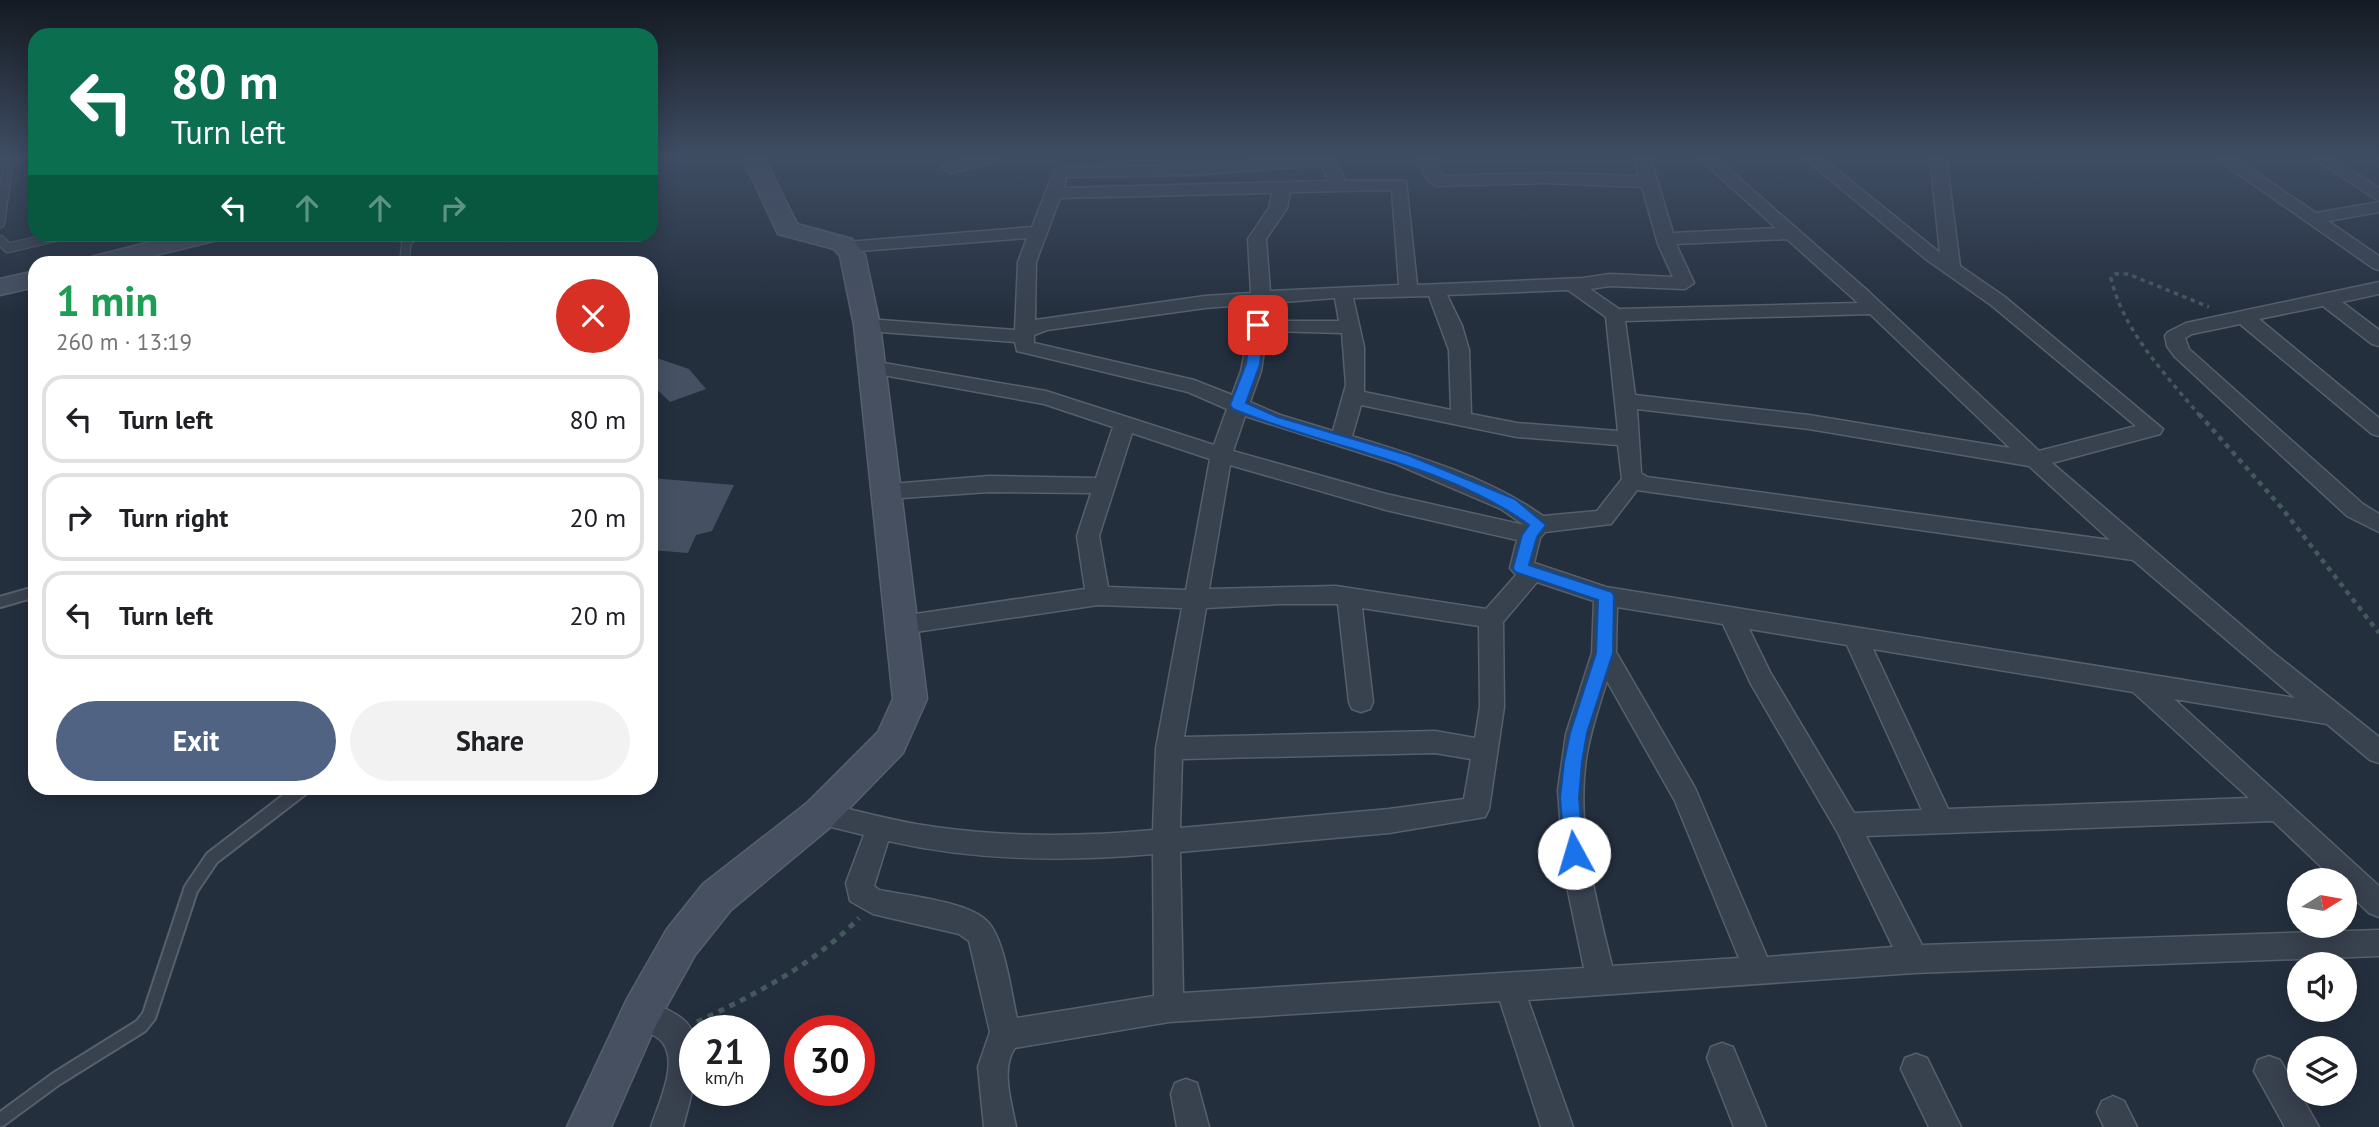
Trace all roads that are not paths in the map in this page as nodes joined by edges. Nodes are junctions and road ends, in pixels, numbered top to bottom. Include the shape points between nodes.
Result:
1 (778, 210) edge
2 (1047, 210) edge
3 (1277, 210) edge
4 (1401, 210) edge
5 (1658, 210) edge
6 (1766, 210) edge
7 (1880, 210) edge
8 (1944, 210) edge
9 (2299, 210) edge
10 (2365, 210) edge
11 (2313, 219) junction
12 (1038, 232) junction
13 (1792, 233) junction
14 (1666, 239) junction
15 (0, 240) edge
16 (28, 241) edge
17 (181, 242) edge
18 (847, 247) junction
19 (124, 256) edge
20 (2379, 264) edge
21 (1951, 269) junction
22 (28, 281) edge
23 (1570, 283) junction
24 (0, 287) edge
25 (2379, 288) edge
26 (1435, 289) junction
27 (1409, 291) junction
28 (1343, 292) junction
29 (1261, 298) junction
30 (2326, 299) junction
31 (1874, 308) junction
32 (1615, 315) junction
33 (2243, 316) junction
34 (867, 325) junction
35 (1350, 327) junction
36 (1025, 335) junction
37 (2379, 340) edge
38 (872, 368) junction
39 (1354, 397) junction
40 (1626, 401) junction
41 (1238, 405) junction
42 (1461, 419) junction
43 (1125, 423) junction
44 (2379, 429) edge
45 (1628, 439) junction
46 (1341, 440) junction
47 (1221, 455) junction
48 (2035, 460) junction
49 (1633, 480) junction
50 (1104, 485) junction
51 (887, 491) junction
52 (2379, 524) edge
53 (1534, 530) junction
54 (2140, 552) junction
55 (1533, 572) junction
56 (28, 594) edge
57 (1098, 596) junction
58 (1606, 596) junction
59 (1349, 597) junction
60 (1196, 599) junction
61 (0, 602) edge
62 (1731, 617) junction
63 (1491, 619) junction
64 (902, 625) junction
65 (1855, 637) junction
66 (1604, 653) junction
67 (2139, 683) junction
68 (1361, 702) dead end
69 (2333, 715) junction
70 (1169, 748) junction
71 (1486, 751) junction
72 (2379, 752) edge
73 (294, 795) edge
74 (2280, 808) junction
75 (820, 814) junction
76 (1941, 822) junction
77 (1847, 825) junction
78 (880, 827) junction
79 (1166, 841) junction
80 (2379, 904) edge
81 (2379, 943) edge
82 (1914, 959) junction
83 (1759, 971) junction
84 (1601, 981) junction
85 (1509, 986) junction
86 (1169, 1008) junction
87 (641, 1013) junction
88 (1006, 1034) junction
89 (1722, 1058) dead end
90 (1916, 1069) dead end
91 (2269, 1071) dead end
92 (1186, 1094) dead end
93 (0, 1119) edge
94 (589, 1127) edge
95 (667, 1127) edge
96 (1000, 1127) edge
97 (1193, 1127) edge
98 (1557, 1127) edge
99 (1750, 1127) edge
100 (1945, 1127) edge
101 (2303, 1127) edge

1 - 18 street via 787,229
2 - 12 street
3 - 29 street via 1257,239
4 - 27 street
5 - 14 street
6 - 13 street
7 - 21 street
8 - 21 street
9 - 11 street
10 - 11 street
11 - 20 street
12 - 18 street
12 - 36 street via 1027,262
13 - 14 street
13 - 31 street
14 - 23 street via 1685,283
15 - 16 lane via 8,248
17 - 19 street
18 - 34 street
21 - 48 street via 1998,301 2153,429
22 - 24 street
23 - 26 street
23 - 32 street
25 - 30 street
26 - 27 street
26 - 42 street via 1458,350
27 - 28 street
28 - 29 street
28 - 35 street
29 - 36 street via 1057,322
30 - 33 street
30 - 37 street
31 - 32 street
31 - 48 street
32 - 40 street
33 - 44 street
33 - 52 street via 2186,329 2175,336 2177,346 2355,510
34 - 36 street
34 - 38 street
35 - 39 street via 1356,370
35 - 41 street via 1258,325 1253,364
36 - 41 street via 1024,346 1194,387
38 - 43 street via 1025,393
38 - 51 street
39 - 42 street
39 - 46 street
40 - 45 street
40 - 48 street via 1809,422
41 - 46 street
41 - 47 street
42 - 45 street via 1538,433
43 - 47 street
43 - 50 street
45 - 49 street
46 - 53 street via 1403,459 1509,503
47 - 53 street via 1386,502
47 - 60 street
48 - 54 street
49 - 53 street via 1603,518
49 - 54 street
50 - 51 street via 989,484
50 - 57 street via 1088,536
51 - 64 street
53 - 55 street via 1521,568
54 - 69 street
55 - 58 street
55 - 63 street
56 - 61 lane
57 - 60 street
57 - 64 street
58 - 62 street
58 - 66 street
59 - 60 street
59 - 63 street
59 - 68 street
60 - 70 street
62 - 65 street
62 - 77 street via 1760,677
63 - 71 street via 1492,707
64 - 75 street via 910,699 891,742
65 - 67 street
65 - 76 street
66 - 83 street via 1686,796
66 - 84 street via 1578,733 1570,798 1577,872
67 - 69 street
67 - 74 street
69 - 72 street
70 - 71 street via 1436,742
70 - 79 street
71 - 79 street via 1476,809
73 - 93 lane via 201,870 149,1016 141,1026
74 - 76 street
74 - 80 street
75 - 78 street
75 - 87 street via 717,897 681,942
76 - 77 street
77 - 82 street
78 - 79 street via 933,839 1017,847
78 - 88 street via 860,892 873,901 967,922 979,932
79 - 86 street
81 - 82 street
82 - 83 street
83 - 84 street
84 - 85 street
85 - 86 street
85 - 98 street
86 - 88 street
87 - 94 street
87 - 95 street via 676,1033 685,1061
88 - 96 street via 992,1059
89 - 99 street
90 - 100 street
91 - 101 street
92 - 97 street

